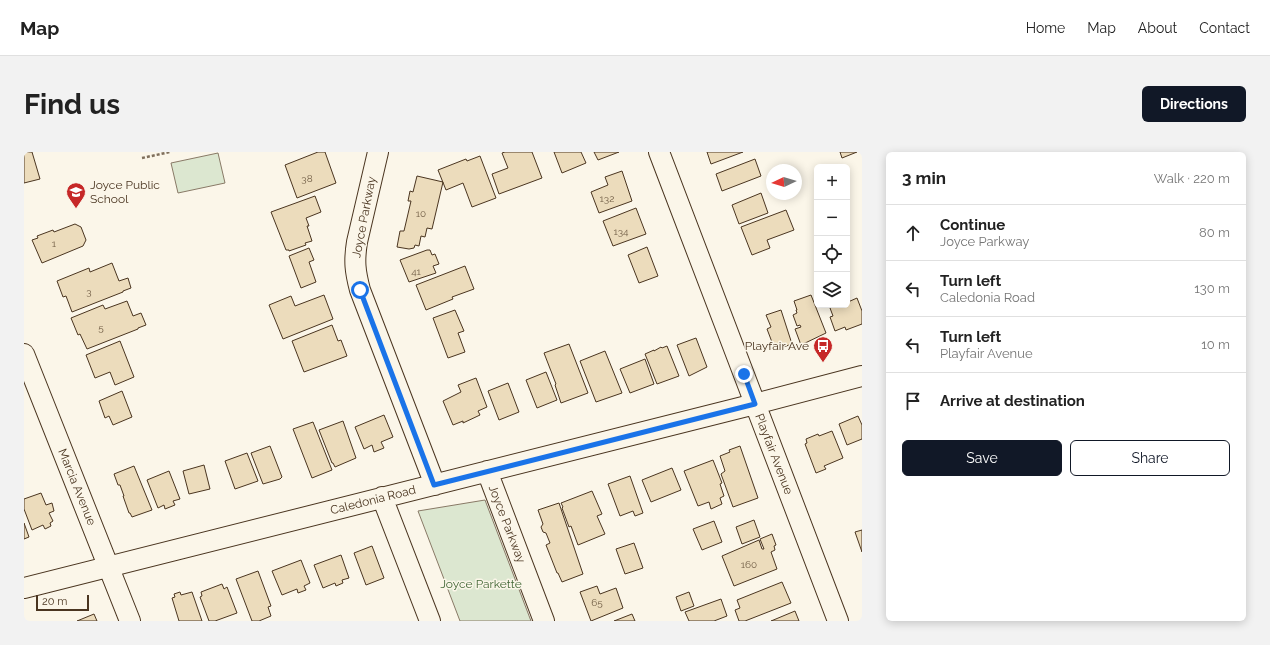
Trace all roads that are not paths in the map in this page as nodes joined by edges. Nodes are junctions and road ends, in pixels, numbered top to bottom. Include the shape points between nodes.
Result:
1 (378, 152) edge
2 (659, 152) edge
3 (24, 354) edge
4 (862, 376) edge
5 (755, 404) junction
6 (487, 471) junction
7 (434, 485) junction
8 (382, 497) junction
9 (109, 567) junction
10 (24, 588) edge
11 (130, 621) edge
12 (430, 621) edge
13 (544, 621) edge
14 (838, 621) edge

1 - 7 street, Joyce Parkway via 357,242 355,273
2 - 5 street, Playfair Avenue
3 - 9 street, Marcia Avenue
4 - 5 street, Caledonia Road
5 - 6 street, Caledonia Road
5 - 14 street, Playfair Avenue
6 - 7 street, Caledonia Road
6 - 13 street, Joyce Parkway
7 - 8 street, Caledonia Road
8 - 9 street, Caledonia Road
8 - 12 street
9 - 10 street, Caledonia Road
9 - 11 street, Marcia Avenue

